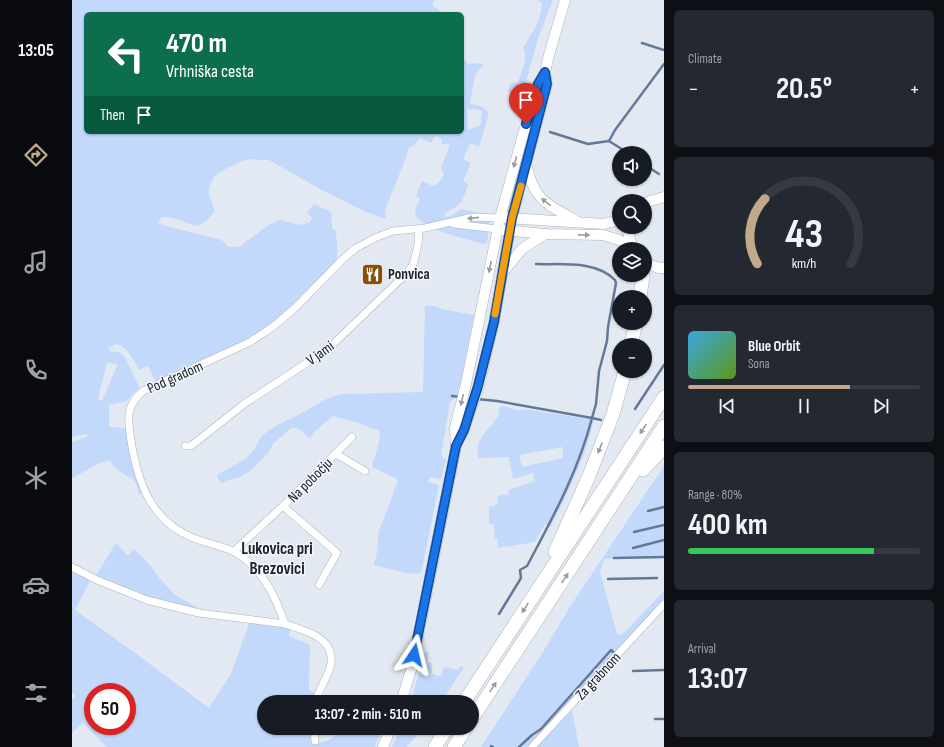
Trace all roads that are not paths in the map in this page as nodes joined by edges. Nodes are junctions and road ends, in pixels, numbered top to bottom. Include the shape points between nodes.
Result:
1 (565, 0) edge
2 (545, 72) junction
3 (526, 166) junction
4 (664, 198) edge
5 (652, 201) edge
6 (500, 218) junction
7 (512, 218) junction
8 (579, 222) junction
9 (612, 222) edge
10 (448, 223) junction
11 (419, 229) junction
12 (497, 229) junction
13 (510, 230) junction
14 (545, 234) junction
15 (622, 242) edge
16 (652, 266) edge
17 (664, 268) edge
18 (503, 272) junction
19 (623, 378) edge
20 (664, 397) edge
21 (462, 418) junction
22 (664, 426) edge
23 (352, 437) dead end
24 (185, 446) dead end
25 (664, 447) edge
26 (336, 454) junction
27 (365, 471) dead end
28 (283, 506) junction
29 (608, 511) junction
30 (234, 551) junction
31 (72, 567) edge
32 (319, 585) dead end
33 (538, 588) junction
34 (664, 604) edge
35 (285, 624) junction
36 (318, 695) edge
37 (403, 695) edge
38 (469, 695) edge
39 (479, 708) edge
40 (315, 735) edge
41 (388, 735) edge
42 (443, 735) edge
43 (462, 735) edge
44 (315, 741) dead end
45 (383, 747) edge
46 (435, 747) edge
47 (454, 747) edge
48 (532, 747) edge

1 - 2 main road
2 - 3 main road via 547,84
2 -> 6 main road via 538,84
3 - 7 main road
8 -> 3 main road via 540,198 530,182
4 - 5 main road
6 - 7 main road
6 -> 10 street, Pod gradom via 473,217
6 - 12 main road
7 - 8 main road
7 - 13 main road
8 - 9 main road via 604,224
10 - 11 street, Pod gradom
10 - 12 street
11 - 24 street, V jami via 413,265 328,350 244,404 191,446
11 - 30 street, Pod gradom via 393,231 366,242 343,259 274,326 250,342 143,391 132,403 128,415 132,448 137,470 151,503 162,518 179,530
12 - 13 main road
12 -> 21 main road via 466,384
13 - 14 main road
13 - 18 main road
14 -> 15 main road via 603,235
14 - 18 main road via 522,249
16 - 17 main road
18 - 21 main road via 478,386
19 -> 33 highway via 613,414 589,476
20 -> 33 highway
21 - 37 main road via 464,430 456,446 412,667
22 - 29 highway
23 - 26 street, Na pobočju
25 - 29 highway
26 - 27 street, Na pobočju
26 - 28 street, Na pobočju
28 - 30 street, Na pobočju
28 - 32 street, Na pobočju via 337,553
39 -> 29 highway
30 - 35 street, Pod gradom via 245,559 267,584 278,602
31 - 35 street via 147,600 199,613
33 -> 38 highway
34 - 48 street, Za grabnom
35 - 36 street via 317,636 331,653 330,669
40 - 44 street
41 - 45 main road
42 - 46 highway
43 - 47 highway

